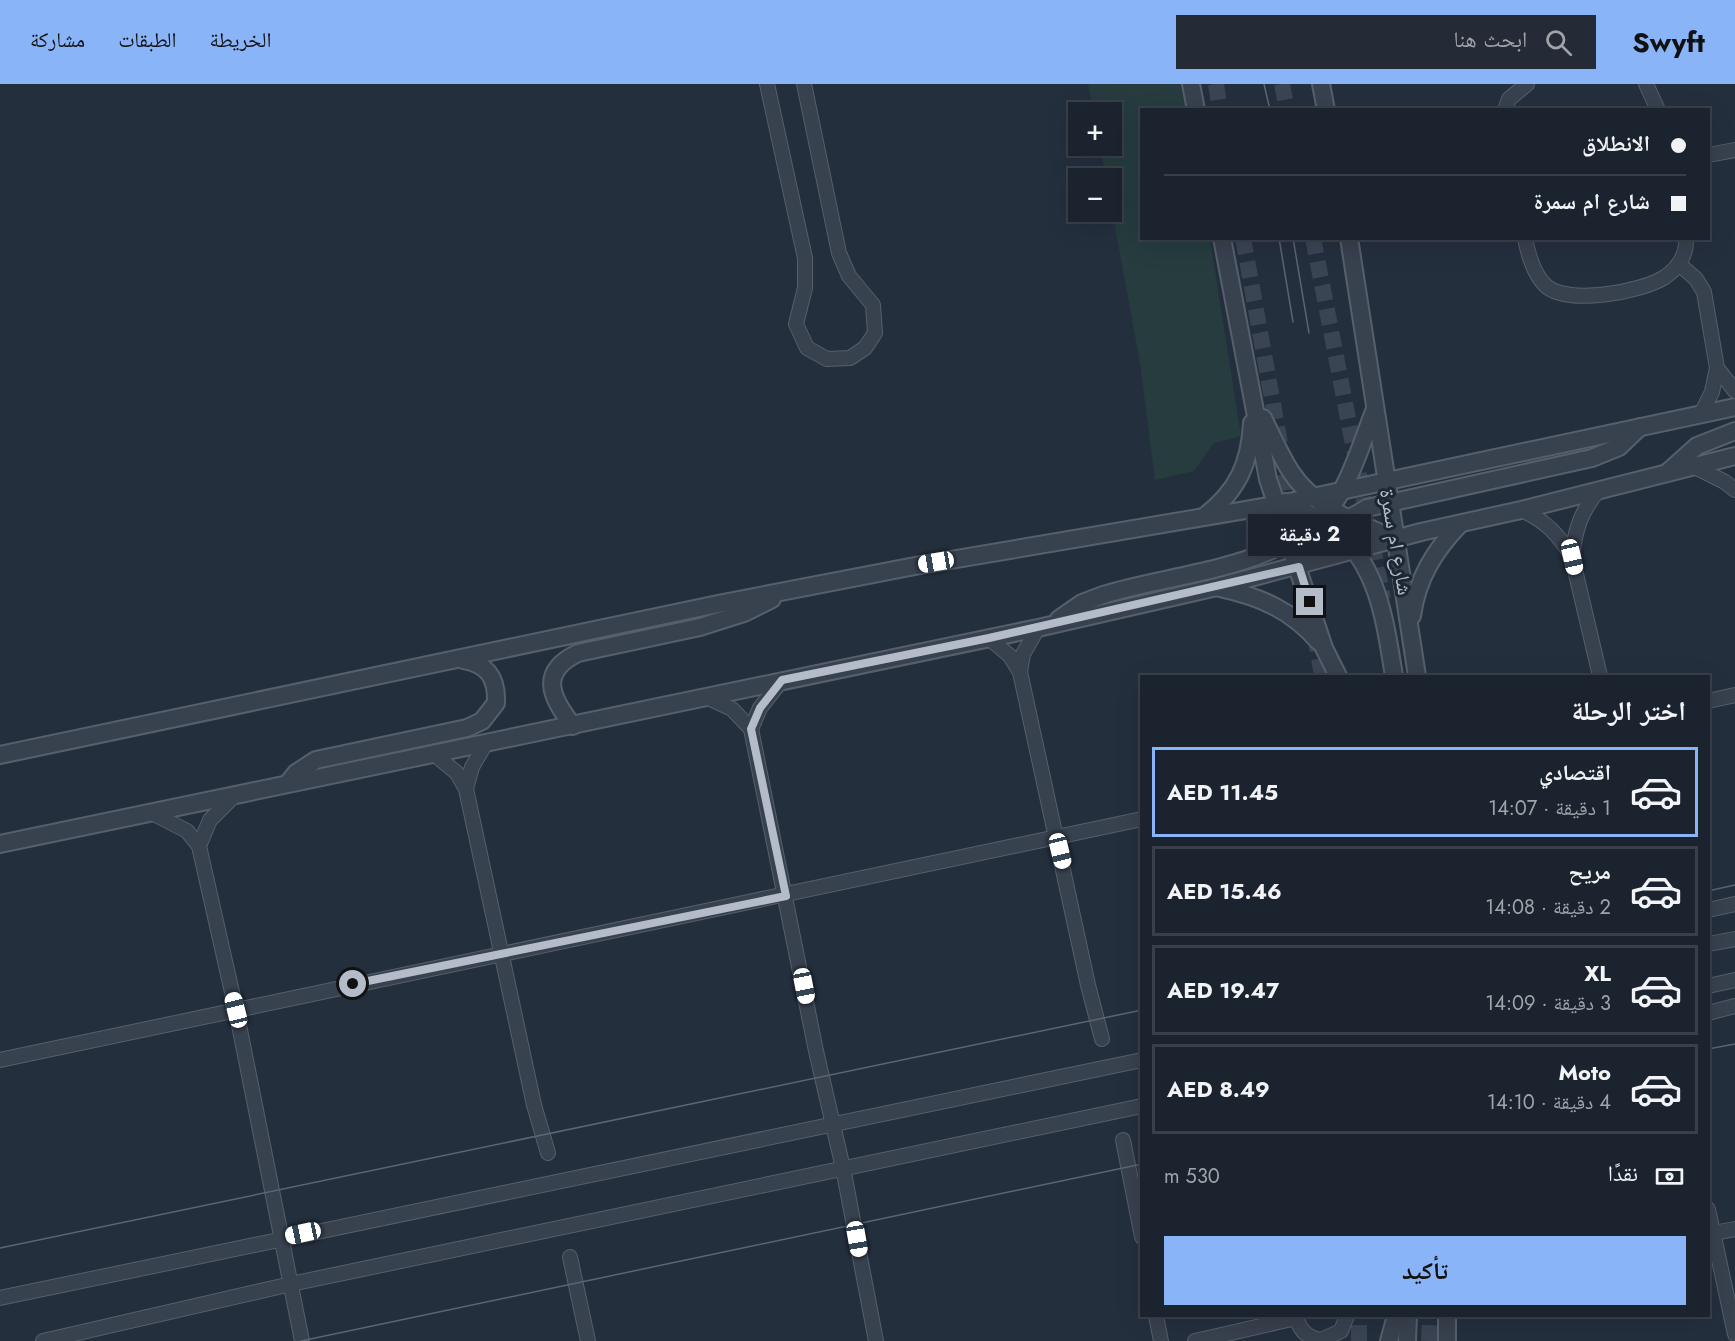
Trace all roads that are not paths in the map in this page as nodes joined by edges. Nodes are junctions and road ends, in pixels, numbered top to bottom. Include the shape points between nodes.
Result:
1 (767, 84) edge
2 (804, 84) edge
3 (1191, 84) edge
4 (1321, 84) edge
5 (1527, 84) edge
6 (1646, 84) edge
7 (1196, 108) edge
8 (1326, 108) edge
9 (1506, 108) edge
10 (1657, 108) edge
11 (1735, 150) edge
12 (1710, 155) edge
13 (1222, 240) edge
14 (1349, 240) edge
15 (1526, 240) edge
16 (1686, 240) edge
17 (1679, 264) junction
18 (1717, 368) junction
19 (1735, 391) edge
20 (1254, 401) junction
21 (1735, 407) edge
22 (1375, 408) junction
23 (1701, 414) junction
24 (1640, 427) junction
25 (1735, 431) edge
26 (1735, 456) edge
27 (1693, 466) junction
28 (1667, 473) junction
29 (1385, 480) junction
30 (1600, 489) junction
31 (1735, 490) edge
32 (1341, 491) junction
33 (1389, 501) junction
34 (1280, 504) junction
35 (1321, 508) junction
36 (1521, 510) junction
37 (1202, 518) junction
38 (1340, 523) junction
39 (1461, 524) junction
40 (1395, 539) junction
41 (1290, 542) junction
42 (1356, 550) junction
43 (1572, 557) junction
44 (1299, 567) junction
45 (1217, 588) junction
46 (785, 591) junction
47 (1044, 626) junction
48 (1410, 627) junction
49 (989, 638) junction
50 (1324, 648) junction
51 (463, 660) junction
52 (1020, 672) junction
53 (1338, 675) edge
54 (1394, 675) edge
55 (1417, 675) edge
56 (1600, 675) edge
57 (782, 680) junction
58 (1735, 695) edge
59 (706, 697) junction
60 (1710, 700) edge
61 (573, 726) junction
62 (751, 729) junction
63 (486, 743) junction
64 (435, 754) junction
65 (0, 755) edge
66 (288, 783) junction
67 (466, 789) junction
68 (236, 794) junction
69 (150, 812) junction
70 (1140, 819) edge
71 (1057, 837) junction
72 (0, 844) edge
73 (199, 846) junction
74 (786, 896) junction
75 (1735, 904) edge
76 (1710, 910) edge
77 (1735, 939) edge
78 (1710, 944) edge
79 (502, 953) junction
80 (1735, 980) edge
81 (1710, 986) edge
82 (1735, 1006) edge
83 (236, 1010) junction
84 (1710, 1012) edge
85 (1102, 1039) dead end
86 (0, 1060) edge
87 (1140, 1060) edge
88 (1140, 1106) edge
89 (831, 1124) junction
90 (1123, 1140) dead end
91 (548, 1153) dead end
92 (843, 1168) junction
93 (1140, 1227) edge
94 (1735, 1229) edge
95 (1711, 1234) edge
96 (282, 1238) junction
97 (570, 1257) dead end
98 (291, 1284) junction
99 (0, 1298) edge
100 (1156, 1317) edge
101 (1296, 1317) edge
102 (1347, 1317) edge
103 (1396, 1317) edge
104 (1408, 1317) edge
105 (1447, 1317) edge
106 (1735, 1334) edge
107 (43, 1341) edge
108 (302, 1341) edge
109 (588, 1341) edge
110 (876, 1341) edge
111 (1161, 1341) edge
112 (1194, 1341) edge
113 (1389, 1341) edge
114 (1407, 1341) edge
115 (1447, 1341) edge

1 - 2 street via 805,258 805,288 796,324 807,348 827,359 850,358 865,348 875,333 876,318 867,294 849,276 839,253
3 - 7 street
4 - 8 street
5 - 9 street via 1509,99
6 - 10 street
11 - 12 street
13 - 20 street
14 - 22 street, شارع ام سمرة
15 - 17 street via 1536,274 1546,286 1572,297 1623,291 1662,279
16 - 17 street via 1685,254
17 - 18 street via 1704,292
18 - 19 street
18 - 23 street via 1712,392
20 - 34 street
20 - 35 street via 1291,473
20 - 37 street via 1251,441 1243,473 1220,504
21 - 23 street
22 - 29 street, شارع ام سمرة
22 - 32 street
23 - 24 street
24 - 29 street
24 - 33 street via 1619,447 1592,458
25 - 28 street via 1697,446
26 - 27 street
27 - 28 street
27 - 31 street
28 - 30 street
29 - 32 street
29 - 33 street, شارع ام سمرة
30 - 36 street
30 - 43 street via 1580,516
32 - 35 street
33 - 38 street
33 - 40 street, شارع ام سمرة
34 - 35 street
34 - 37 street
34 - 41 street
35 - 38 street
35 - 41 street
36 - 39 street
36 - 43 street via 1549,526
37 - 46 street
38 - 40 street
38 - 42 street
38 - 44 street
39 - 40 street
39 - 48 street via 1440,544 1426,567
40 - 42 street
40 - 48 street, شارع ام سمرة
41 - 44 street
41 - 47 street via 1265,554 1103,595
42 - 44 street
42 - 54 street via 1380,601
43 - 56 street
44 - 45 street
44 - 50 street
45 - 47 street
45 - 50 street via 1280,608 1308,629
46 - 51 street
46 - 61 street via 723,621 567,658 555,674 552,693 556,705
47 - 49 street
47 - 52 street via 1023,654
48 - 55 street, شارع ام سمرة
49 - 52 street via 1010,656
49 - 57 street
50 - 53 street
51 - 65 street
51 - 66 street via 487,668 494,680 496,703 482,721 467,728 315,760
52 - 71 street
57 - 59 street
57 - 62 street via 763,703
58 - 60 street
59 - 61 street
59 - 62 street via 732,709
61 - 63 street
62 - 74 street
63 - 64 street
63 - 67 street via 472,767
64 - 66 street
64 - 67 street via 457,773
66 - 68 street
67 - 79 street
68 - 69 street
68 - 73 street via 210,820
69 - 72 street
69 - 73 street via 187,831
70 - 71 street
71 - 74 street
71 - 85 street
73 - 83 street
74 - 79 street
74 - 89 street
75 - 76 street
77 - 78 street
79 - 83 street
79 - 91 street
80 - 81 street
82 - 84 street
83 - 86 street
83 - 96 street
87 - 89 street
88 - 92 street
89 - 92 street
89 - 96 street
90 - 93 street
92 - 98 street
92 - 110 street
94 - 95 street
95 - 106 street
96 - 98 street
96 - 99 street
97 - 109 street
98 - 107 street
98 - 108 street
100 - 111 street
101 - 102 street via 1308,1336 1321,1340 1341,1331
101 - 112 street
103 - 113 street
104 - 114 street
105 - 115 street

